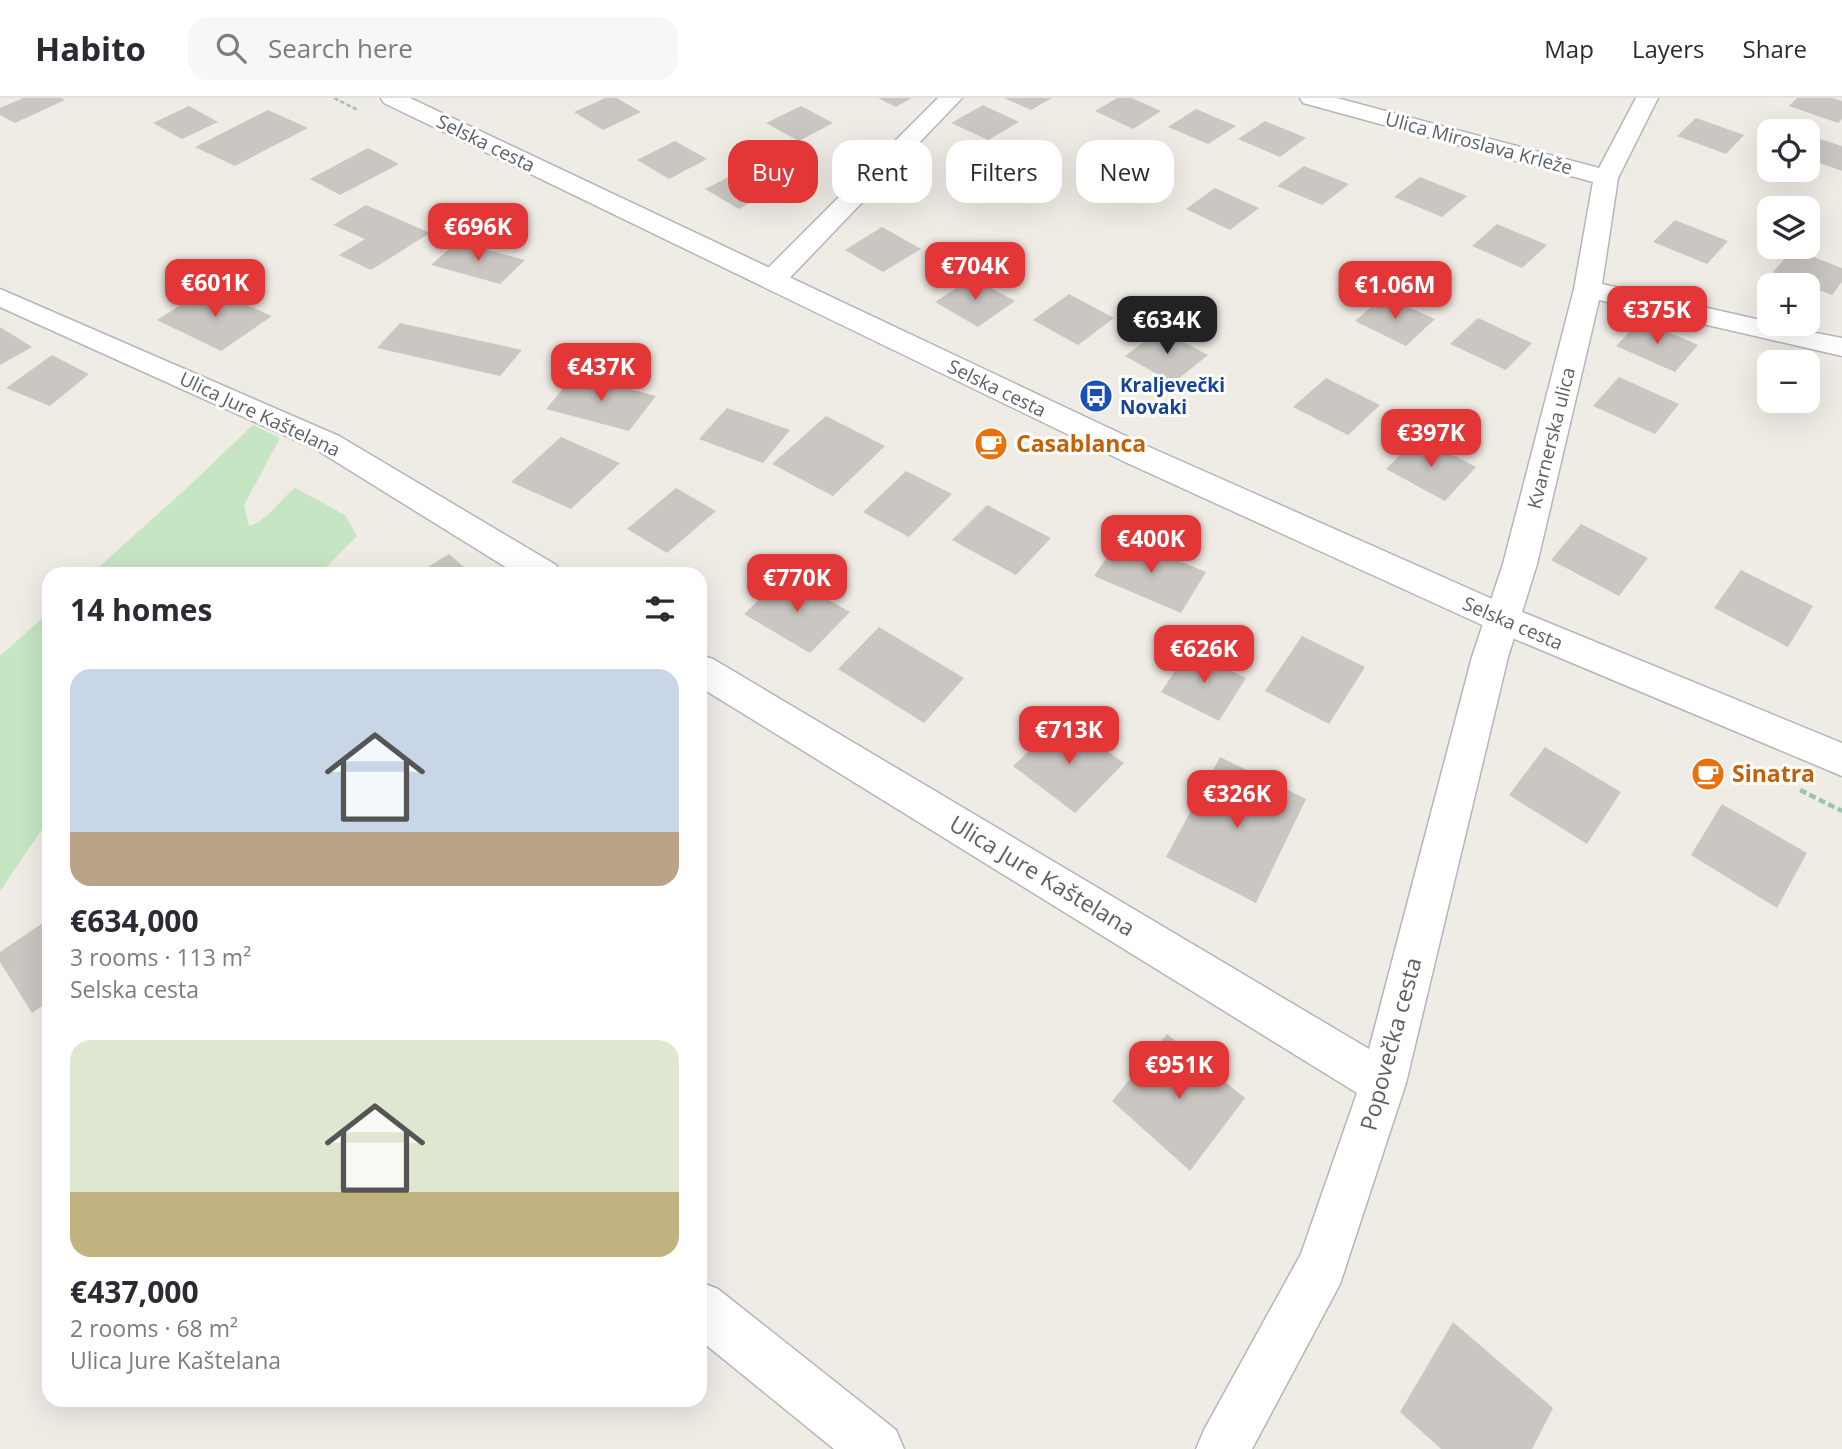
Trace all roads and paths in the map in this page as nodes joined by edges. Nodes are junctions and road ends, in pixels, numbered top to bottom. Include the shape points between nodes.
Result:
1 (392, 98) edge
2 (951, 98) edge
3 (1311, 98) edge
4 (1647, 98) edge
5 (1606, 178) junction
6 (772, 280) junction
7 (1588, 289) junction
8 (0, 297) edge
9 (1842, 347) edge
10 (532, 567) edge
11 (1503, 619) junction
12 (707, 673) edge
13 (1842, 760) edge
14 (1383, 1083) junction
15 (707, 1313) edge
16 (877, 1449) edge
17 (1223, 1449) edge

1 - 6 street, Selska cesta
2 - 6 street
3 - 5 street, Ulica Miroslava Krleže
4 - 5 street, Kvarnerska ulica
5 - 7 street, Kvarnerska ulica
6 - 11 street, Selska cesta via 1149,460
7 - 9 street
7 - 11 street, Kvarnerska ulica
8 - 10 street, Ulica Jure Kaštelana via 328,443
11 - 13 street, Selska cesta
11 - 14 street, Popovečka cesta
12 - 14 street, Ulica Jure Kaštelana
14 - 17 street, Popovečka cesta via 1322,1266
15 - 16 street

